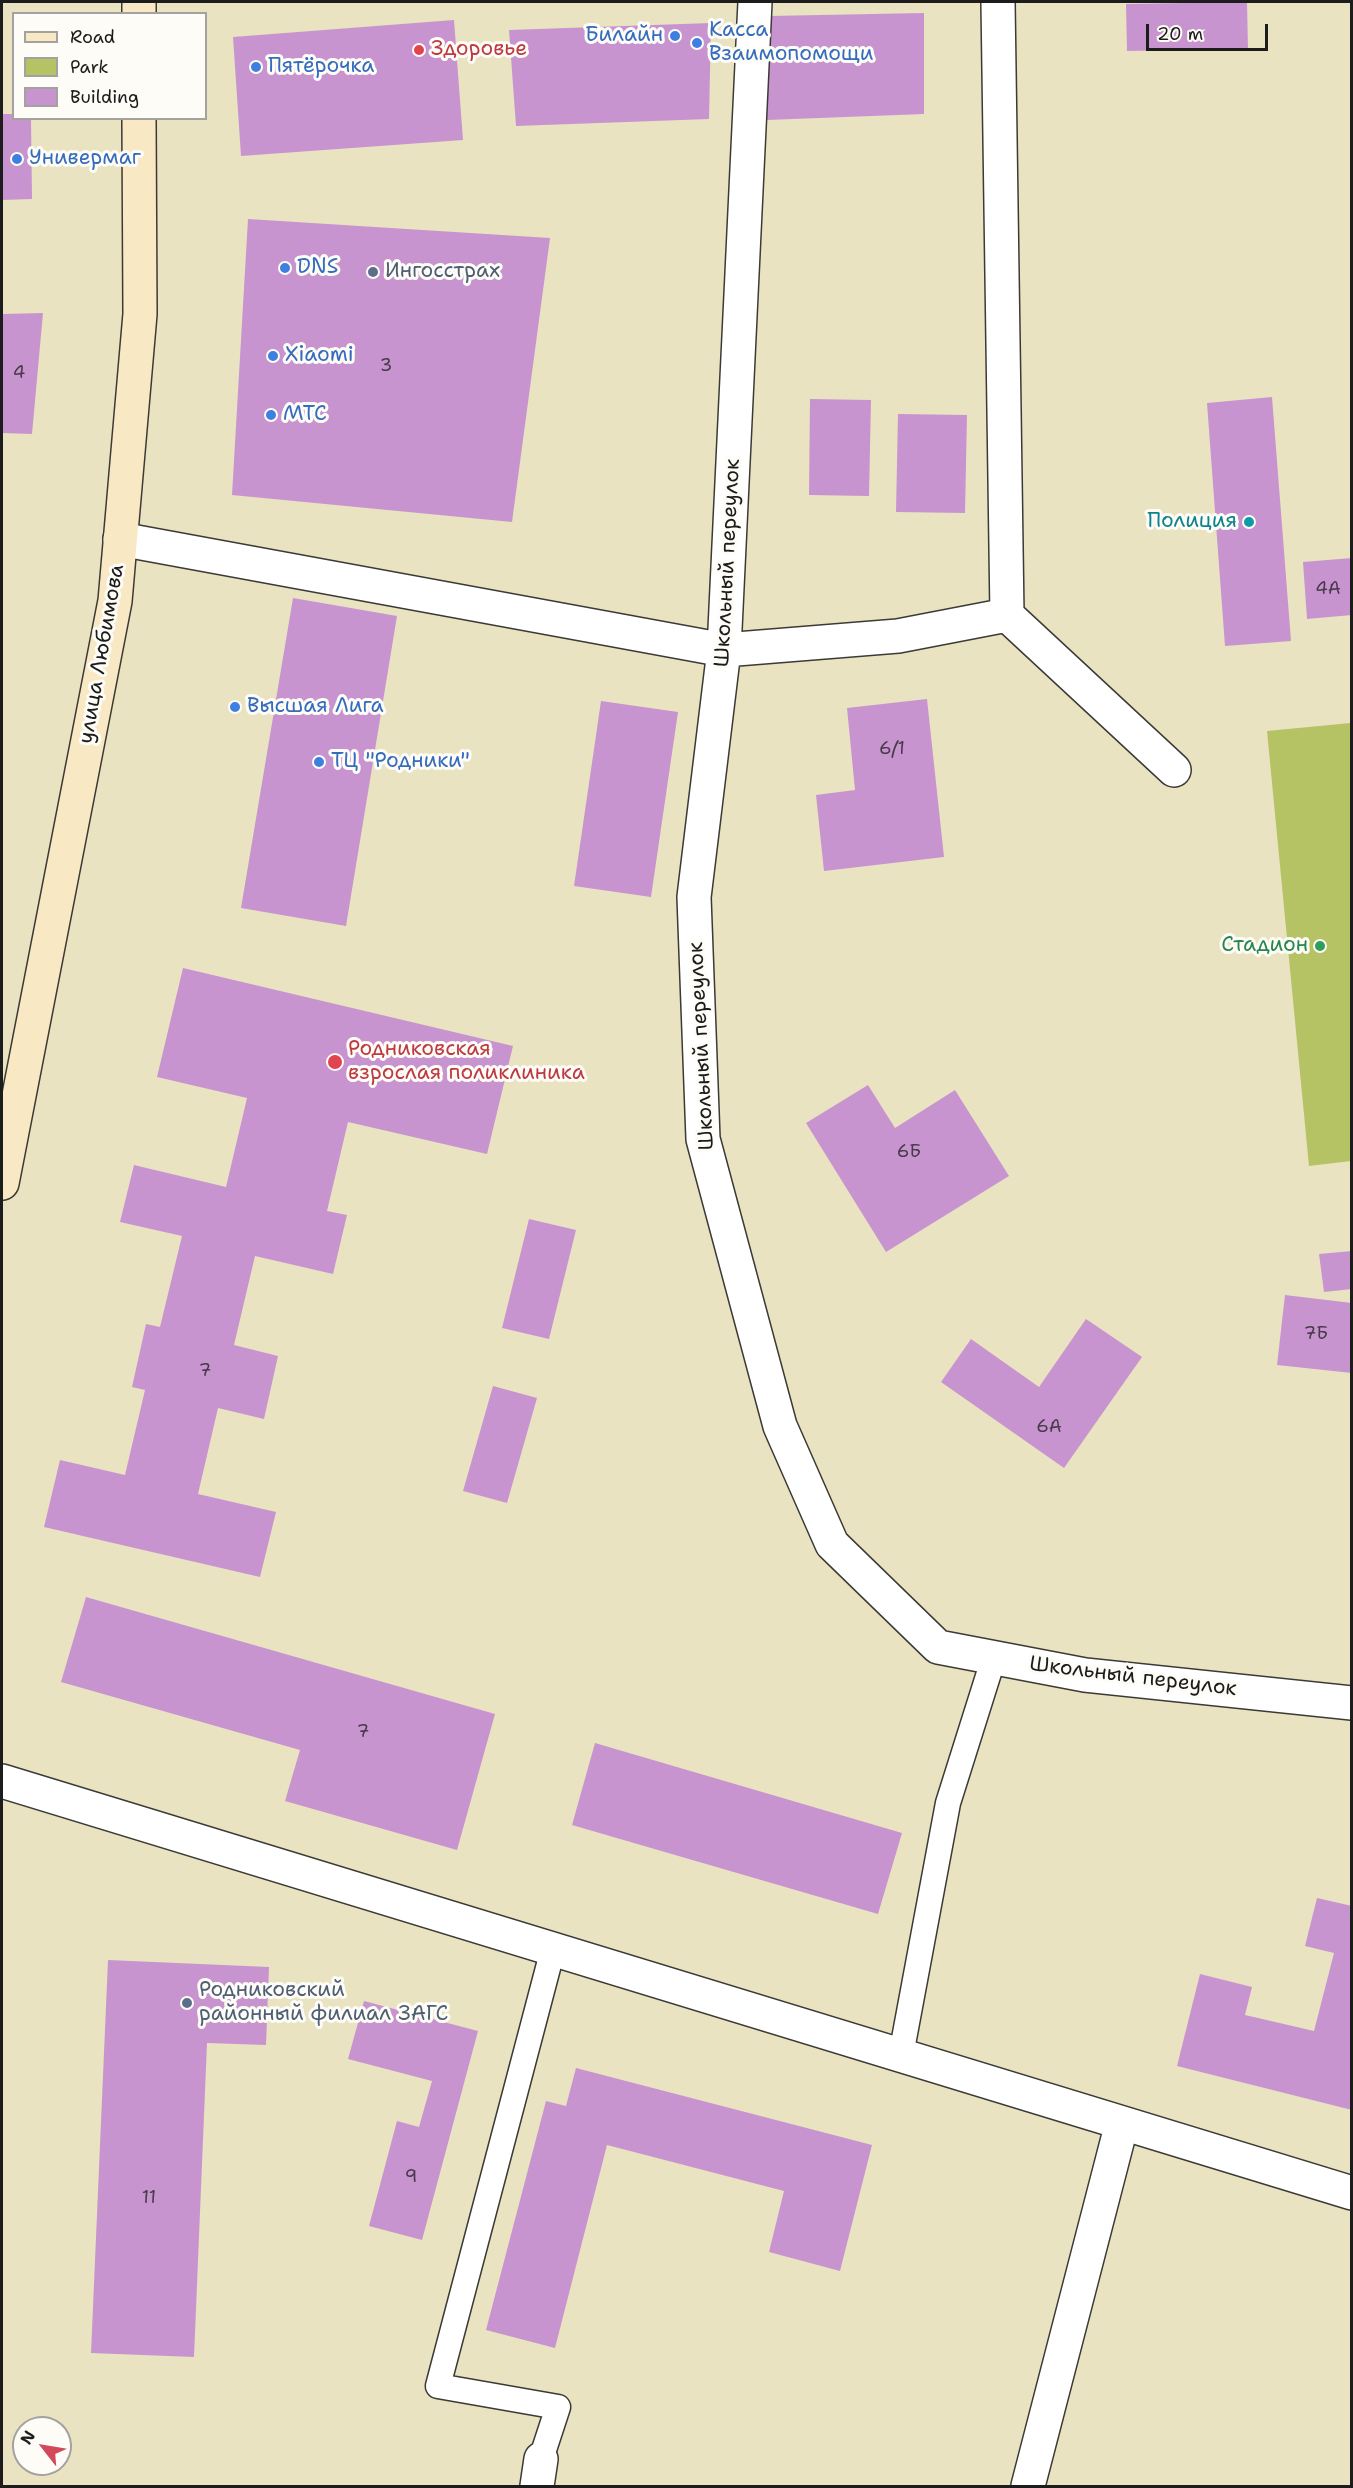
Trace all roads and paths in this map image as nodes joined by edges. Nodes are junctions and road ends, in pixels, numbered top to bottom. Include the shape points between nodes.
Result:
1 (755, 2) edge
2 (998, 2) edge
3 (139, 120) edge
4 (120, 539) junction
5 (1007, 615) junction
6 (724, 650) junction
7 (1174, 770) dead end
8 (2, 1183) edge
9 (994, 1657) junction
10 (1352, 1703) edge
11 (2, 1781) edge
12 (553, 1949) junction
13 (901, 2055) junction
14 (1122, 2122) junction
15 (1352, 2193) edge
16 (539, 2473) edge
17 (1028, 2487) edge

1 - 6 street, Школьный переулок
2 - 5 street
3 - 4 main road, улица Любимова via 140,314
4 - 6 street
4 - 8 main road, улица Любимова via 115,601
5 - 6 street via 898,636
5 - 7 street
6 - 9 street, Школьный переулок via 694,897 703,1139 780,1426 832,1544 938,1647
9 - 10 street, Школьный переулок via 1085,1675
9 - 13 lane via 948,1803
11 - 12 street
12 - 13 street
12 - 16 lane via 438,2386 558,2407
13 - 14 street
14 - 15 street
14 - 17 street

